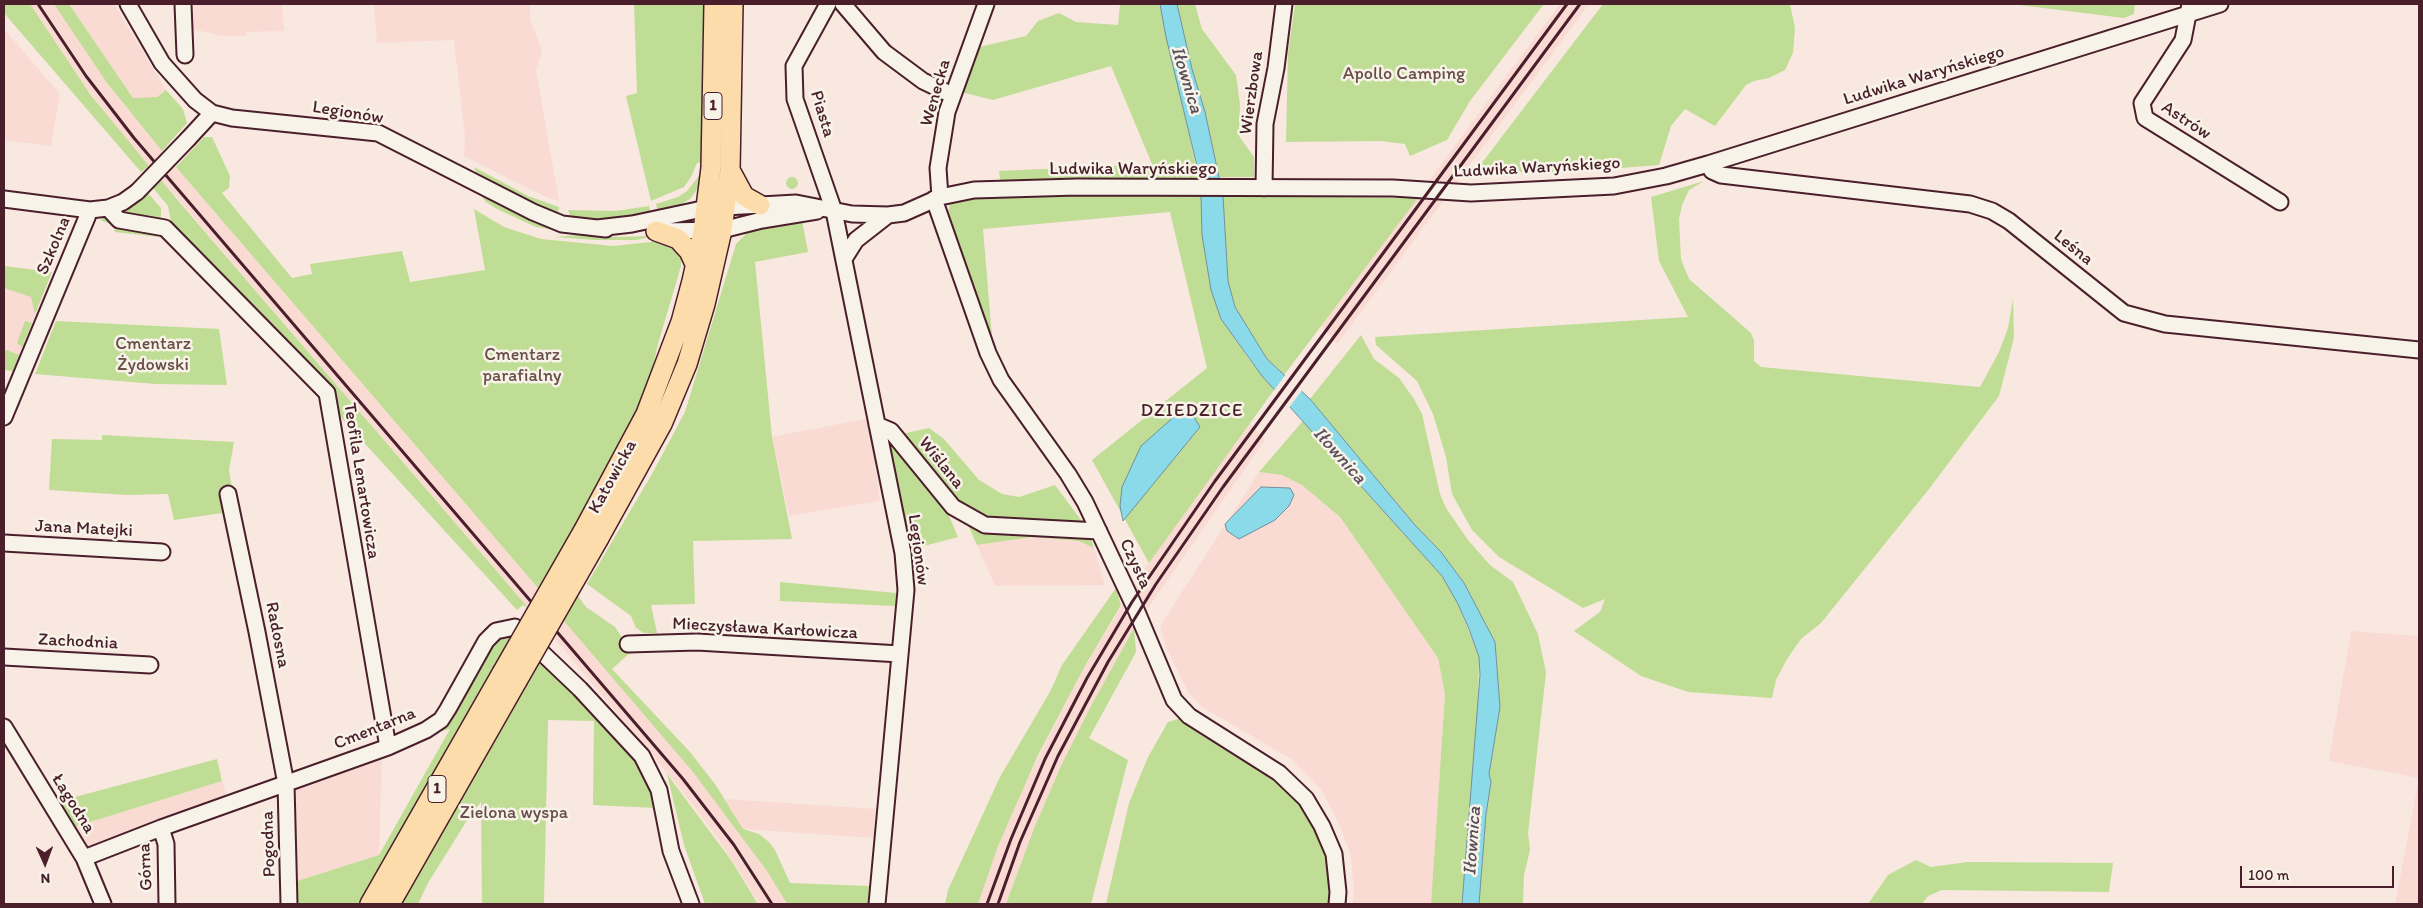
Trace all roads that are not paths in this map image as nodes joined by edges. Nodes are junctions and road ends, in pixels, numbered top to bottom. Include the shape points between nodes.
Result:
1 (128, 4) edge
2 (183, 4) edge
3 (714, 4) edge
4 (733, 4) edge
5 (828, 4) edge
6 (844, 4) edge
7 (986, 4) edge
8 (1284, 4) edge
9 (2220, 4) edge
10 (2190, 8) edge
11 (184, 55) dead end
12 (952, 95) junction
13 (212, 113) junction
14 (1708, 164) junction
15 (730, 170) junction
16 (1264, 188) junction
17 (937, 198) junction
18 (4, 199) edge
19 (2280, 202) dead end
20 (760, 205) junction
21 (726, 207) junction
22 (108, 208) junction
23 (707, 208) junction
24 (90, 210) junction
25 (831, 210) junction
26 (888, 216) junction
27 (598, 228) junction
28 (712, 230) junction
29 (656, 231) junction
30 (844, 258) junction
31 (696, 266) junction
32 (2419, 350) edge
33 (4, 418) edge
34 (877, 425) junction
35 (228, 494) dead end
36 (1099, 531) junction
37 (592, 534) junction
38 (4, 543) edge
39 (162, 552) dead end
40 (628, 644) dead end
41 (900, 654) junction
42 (4, 657) edge
43 (150, 665) dead end
44 (510, 677) junction
45 (4, 727) edge
46 (388, 747) junction
47 (286, 784) junction
48 (161, 828) junction
49 (84, 858) junction
50 (103, 904) edge
51 (167, 904) edge
52 (289, 904) edge
53 (370, 904) edge
54 (390, 904) edge
55 (691, 904) edge
56 (877, 904) edge
57 (1337, 904) edge

1 - 13 street, Legionów via 162,63 194,100
2 - 11 street
3 - 23 main road, Katowicka / 1 via 713,146
4 - 15 main road, Katowicka / 1
5 - 25 street, Piasta via 794,66 793,83 795,99
6 - 12 street via 884,52 923,82
7 - 12 street, Wenecka
8 - 16 street, Wierzbowa via 1265,124
9 - 10 street, Ludwika Waryńskiego
10 - 14 street, Ludwika Waryńskiego
10 - 19 street, Astrów via 2183,40 2142,103 2146,118
12 - 17 street, Wenecka via 943,128
13 - 22 street, Szkolna, bridge via 137,192
13 - 27 street, Legionów via 378,134 533,212 562,224
14 - 16 street, Ludwika Waryńskiego via 1614,186 1559,189 1471,193 1399,188
14 - 32 street, Leśna via 1712,171 1721,175 1985,208 2009,221 2124,313 2165,324
15 - 20 main road via 744,196
15 - 21 main road, Katowicka / 1
16 - 17 street, Ludwika Waryńskiego via 974,190
17 - 26 street, Ludwika Waryńskiego via 904,213
17 - 36 street, Czysta via 976,322 994,366 1068,474
18 - 24 street
20 - 21 street, Legionów
20 - 25 street, Legionów via 796,203
21 - 23 street, Legionów
21 - 28 main road, Katowicka / 1
22 - 24 street, Szkolna
22 - 46 street, Teofila Lenartowicza via 119,220 165,228 327,393
23 - 27 street, Legionów via 647,222
23 - 28 main road, Katowicka / 1
24 - 33 street, Szkolna
25 - 26 street, Ludwika Waryńskiego
25 - 28 street, Legionów
25 - 30 street, Legionów
26 - 30 street via 856,240
27 - 29 street, Legionów
28 - 29 street, Legionów
28 - 31 main road, Katowicka / 1
28 - 37 main road, Katowicka / 1 via 699,328 674,397 650,446
29 - 31 main road via 678,239
30 - 34 street, Legionów
31 - 37 main road, Katowicka / 1 via 681,322 650,406
34 - 36 street, Wiślana via 891,431 953,507 985,525
34 - 41 street, Legionów via 903,553 906,590
35 - 47 street, Radosna
36 - 57 street, Czysta via 1138,612 1174,700 1189,716 1279,773 1306,799 1334,854
37 - 44 main road, Katowicka / 1, bridge
38 - 39 street, Jana Matejki
40 - 41 street, Mieczysława Karłowicza via 697,642
41 - 56 street, Legionów
42 - 43 street, Zachodnia
44 - 53 main road, Katowicka / 1
44 - 54 main road, Katowicka / 1
45 - 49 street, Łagodna
46 - 47 street, Cmentarna
46 - 55 street, Cmentarna via 441,720 486,641 496,631 515,627 603,712 642,756 659,790 671,851
47 - 48 street, Cmentarna
47 - 52 street, Pogodna
48 - 49 street, Cmentarna
48 - 51 street, Górna via 166,844
49 - 50 street, Łagodna

